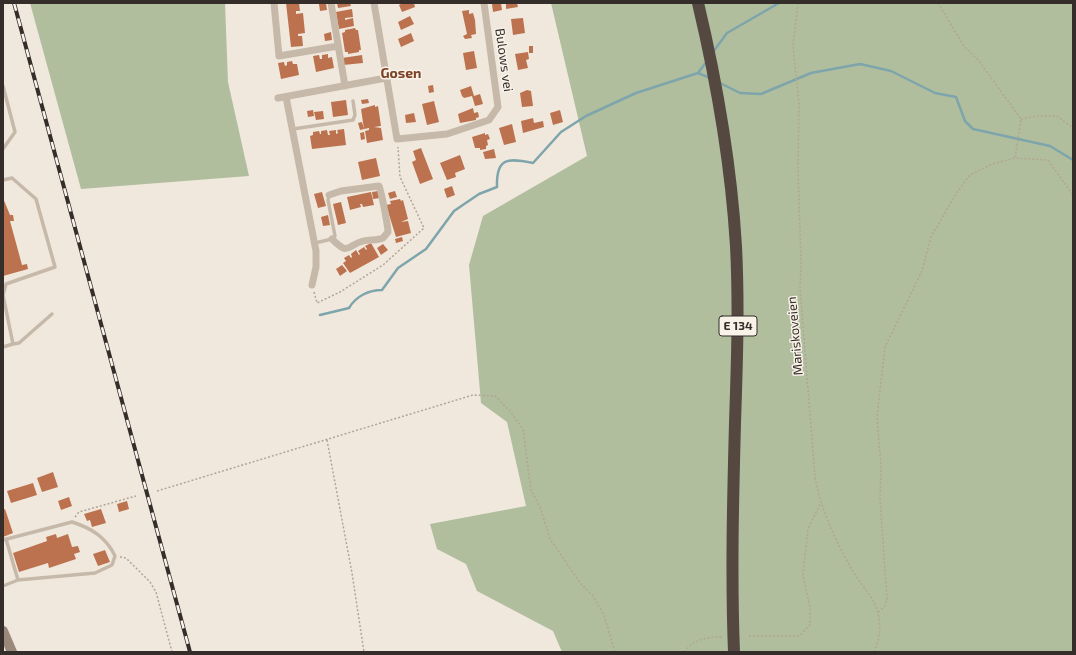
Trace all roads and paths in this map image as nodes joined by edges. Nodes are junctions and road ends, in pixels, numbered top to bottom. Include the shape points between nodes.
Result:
1 (274, 3) edge
2 (331, 3) edge
3 (374, 3) edge
4 (484, 3) edge
5 (698, 3) edge
6 (705, 3) edge
7 (798, 3) edge
8 (938, 3) edge
9 (338, 46) junction
10 (386, 78) junction
11 (3, 86) edge
12 (345, 86) junction
13 (286, 97) junction
14 (278, 98) dead end
15 (353, 101) dead end
16 (1021, 119) junction
17 (1073, 128) edge
18 (293, 129) junction
19 (3, 149) edge
20 (1015, 158) junction
21 (3, 180) edge
22 (329, 195) joint
23 (1073, 195) edge
24 (332, 239) junction
25 (315, 243) junction
26 (5, 283) edge
27 (312, 285) dead end
28 (52, 314) dead end
29 (13, 344) junction
30 (3, 347) edge
31 (327, 440) junction
32 (157, 491) dead end
33 (136, 496) dead end
34 (821, 502) junction
35 (72, 522) junction
36 (4, 540) edge
37 (115, 556) junction
38 (18, 580) junction
39 (3, 586) edge
40 (878, 612) junction
41 (3, 630) edge
42 (749, 636) dead end
43 (723, 637) dead end
44 (12, 652) edge
45 (172, 652) edge
46 (364, 652) edge
47 (615, 652) edge
48 (684, 652) edge
49 (734, 652) edge
50 (741, 652) edge
51 (874, 652) edge

1 - 9 street via 279,56
2 - 9 street
3 - 10 street
4 - 10 street, Bulows vei via 498,107 489,120 447,134 397,139
5 - 49 highway, E 134 via 713,67 725,138 736,246 738,329 733,533
6 - 50 highway, E 134 via 727,107 742,246 744,330 740,486
7 - 34 path, Mariskoveien via 793,46 799,104 800,290 815,477
8 - 16 path via 964,46
9 - 12 street
10 - 12 street
11 - 19 lane via 15,132
12 - 13 street
13 - 14 street
13 - 18 street
15 - 18 lane via 353,120
16 - 17 path via 1057,116
16 - 20 path
18 - 25 street
20 - 23 path via 1048,160
20 - 40 path via 992,164 970,175 957,192 931,237 922,271 885,347 877,417 887,599
21 - 26 lane via 12,178 36,199 55,267
22 - 24 lane via 335,232
22 - 24 street via 379,186 388,228 388,235 383,238 363,241 348,249 340,247
24 - 25 lane
25 - 27 street via 316,267
26 - 29 lane via 3,294
28 - 29 lane via 19,343
29 - 30 lane
31 - 32 path
31 - 46 path
31 - 47 path via 473,395 495,396 523,429 531,490 540,507 550,539 581,584 593,596 604,615
33 - 35 path via 79,512
34 - 40 path, Mariskoveien via 847,561
34 - 42 path via 808,529 803,575 810,607 810,625 799,636
35 - 36 lane
35 - 37 lane via 99,534
36 - 38 lane
37 - 38 lane via 112,564 95,573
37 - 45 path via 126,558 150,582 160,605
38 - 39 lane
40 - 51 path, Mariskoveien via 879,638
41 - 44 main road
43 - 48 path via 709,637 690,644

